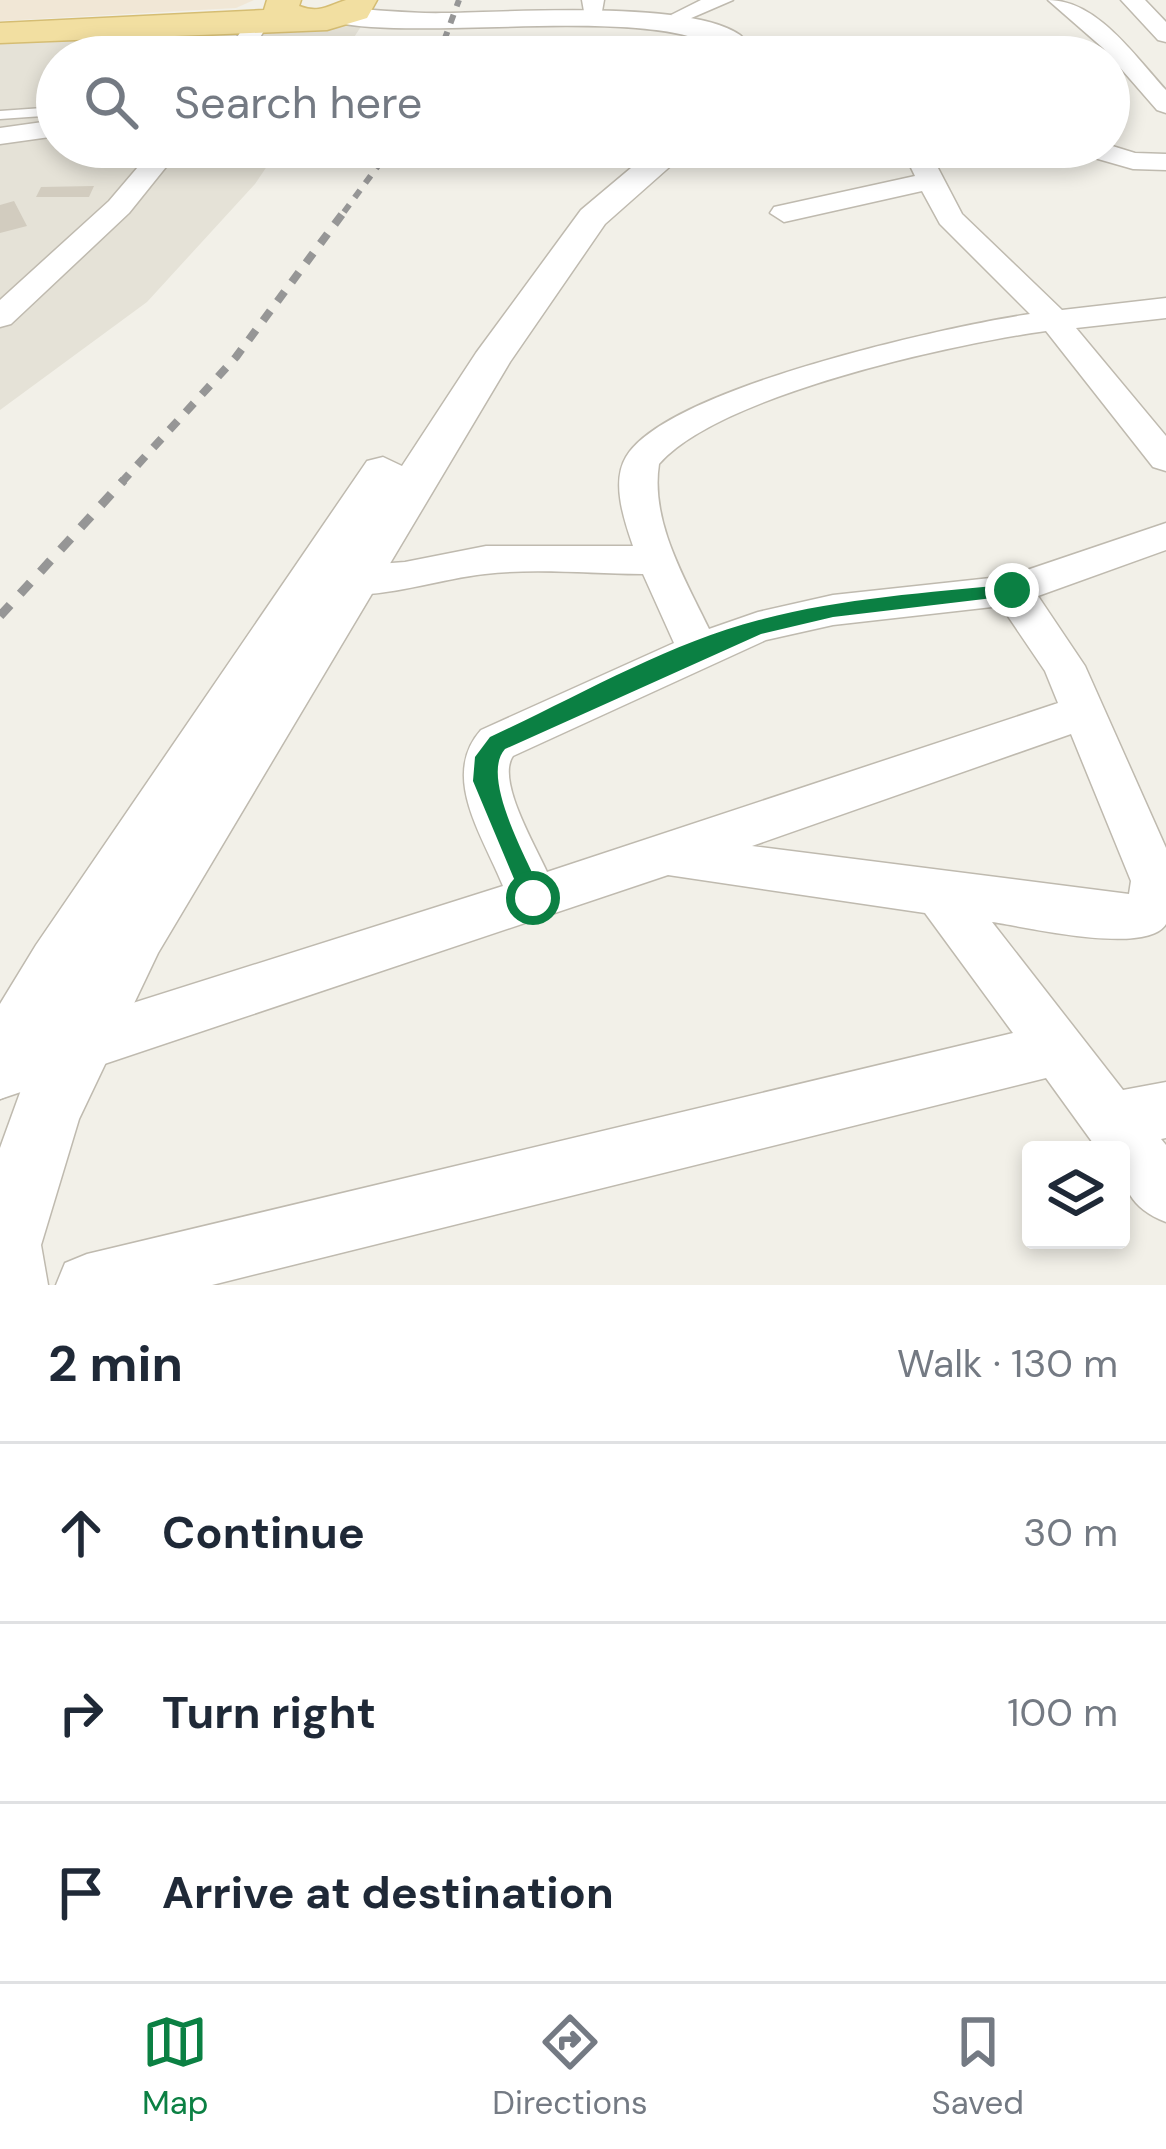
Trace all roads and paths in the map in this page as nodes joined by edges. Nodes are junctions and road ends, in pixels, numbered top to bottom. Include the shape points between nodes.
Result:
1 (722, 0) edge
2 (1059, 0) edge
3 (1132, 0) edge
4 (593, 6) edge
5 (353, 8) edge
6 (281, 11) edge
7 (682, 14) junction
8 (0, 22) edge
9 (0, 33) edge
10 (1166, 35) edge
11 (36, 36) edge
12 (131, 36) edge
13 (257, 36) edge
14 (703, 36) edge
15 (1102, 36) edge
16 (1130, 65) edge
17 (1166, 105) edge
18 (36, 112) edge
19 (0, 115) edge
20 (36, 131) edge
21 (0, 136) edge
22 (1130, 159) edge
23 (1166, 163) edge
24 (151, 168) edge
25 (620, 168) edge
26 (651, 168) edge
27 (924, 168) edge
28 (930, 181) junction
29 (784, 213) dead end
30 (1166, 308) edge
31 (0, 317) edge
32 (1054, 320) junction
33 (1166, 459) edge
34 (1166, 536) edge
35 (658, 560) junction
36 (333, 580) junction
37 (1012, 590) junction
38 (698, 650) junction
39 (1083, 712) junction
40 (666, 855) junction
41 (938, 891) junction
42 (533, 898) junction
43 (80, 1046) junction
44 (1058, 1049) junction
45 (12, 1095) edge
46 (1166, 1110) edge
47 (1112, 1121) junction
48 (1166, 1193) edge
49 (10, 1285) edge
50 (87, 1285) edge

1 - 7 street
2 - 15 street
3 - 10 street
4 - 5 street via 451,22
4 - 7 street
5 - 6 main road
6 - 8 main road
6 - 12 main road
6 - 13 street
7 - 14 street
9 - 11 main road
16 - 17 street
18 - 19 lane
20 - 21 street
22 - 23 street
24 - 31 street via 105,222
25 - 36 street via 560,218 511,279
26 - 36 street via 593,217
27 - 28 street
28 - 29 street
28 - 32 street via 950,218
30 - 32 street
32 - 33 street
32 - 35 street via 902,350 705,414 658,439 641,459 638,490
34 - 37 street
35 - 36 street via 486,560
35 - 38 street
36 - 43 street
36 - 45 street via 58,965
37 - 38 street via 833,610
37 - 39 street via 1064,666
38 - 42 street via 497,743 485,757 484,781
39 - 40 street
39 - 41 street via 1156,881 1143,917
40 - 41 street
40 - 42 street
41 - 44 street
42 - 43 street
43 - 45 street
44 - 47 street
44 - 50 street
45 - 49 street via 4,1245
46 - 47 street
47 - 48 street

